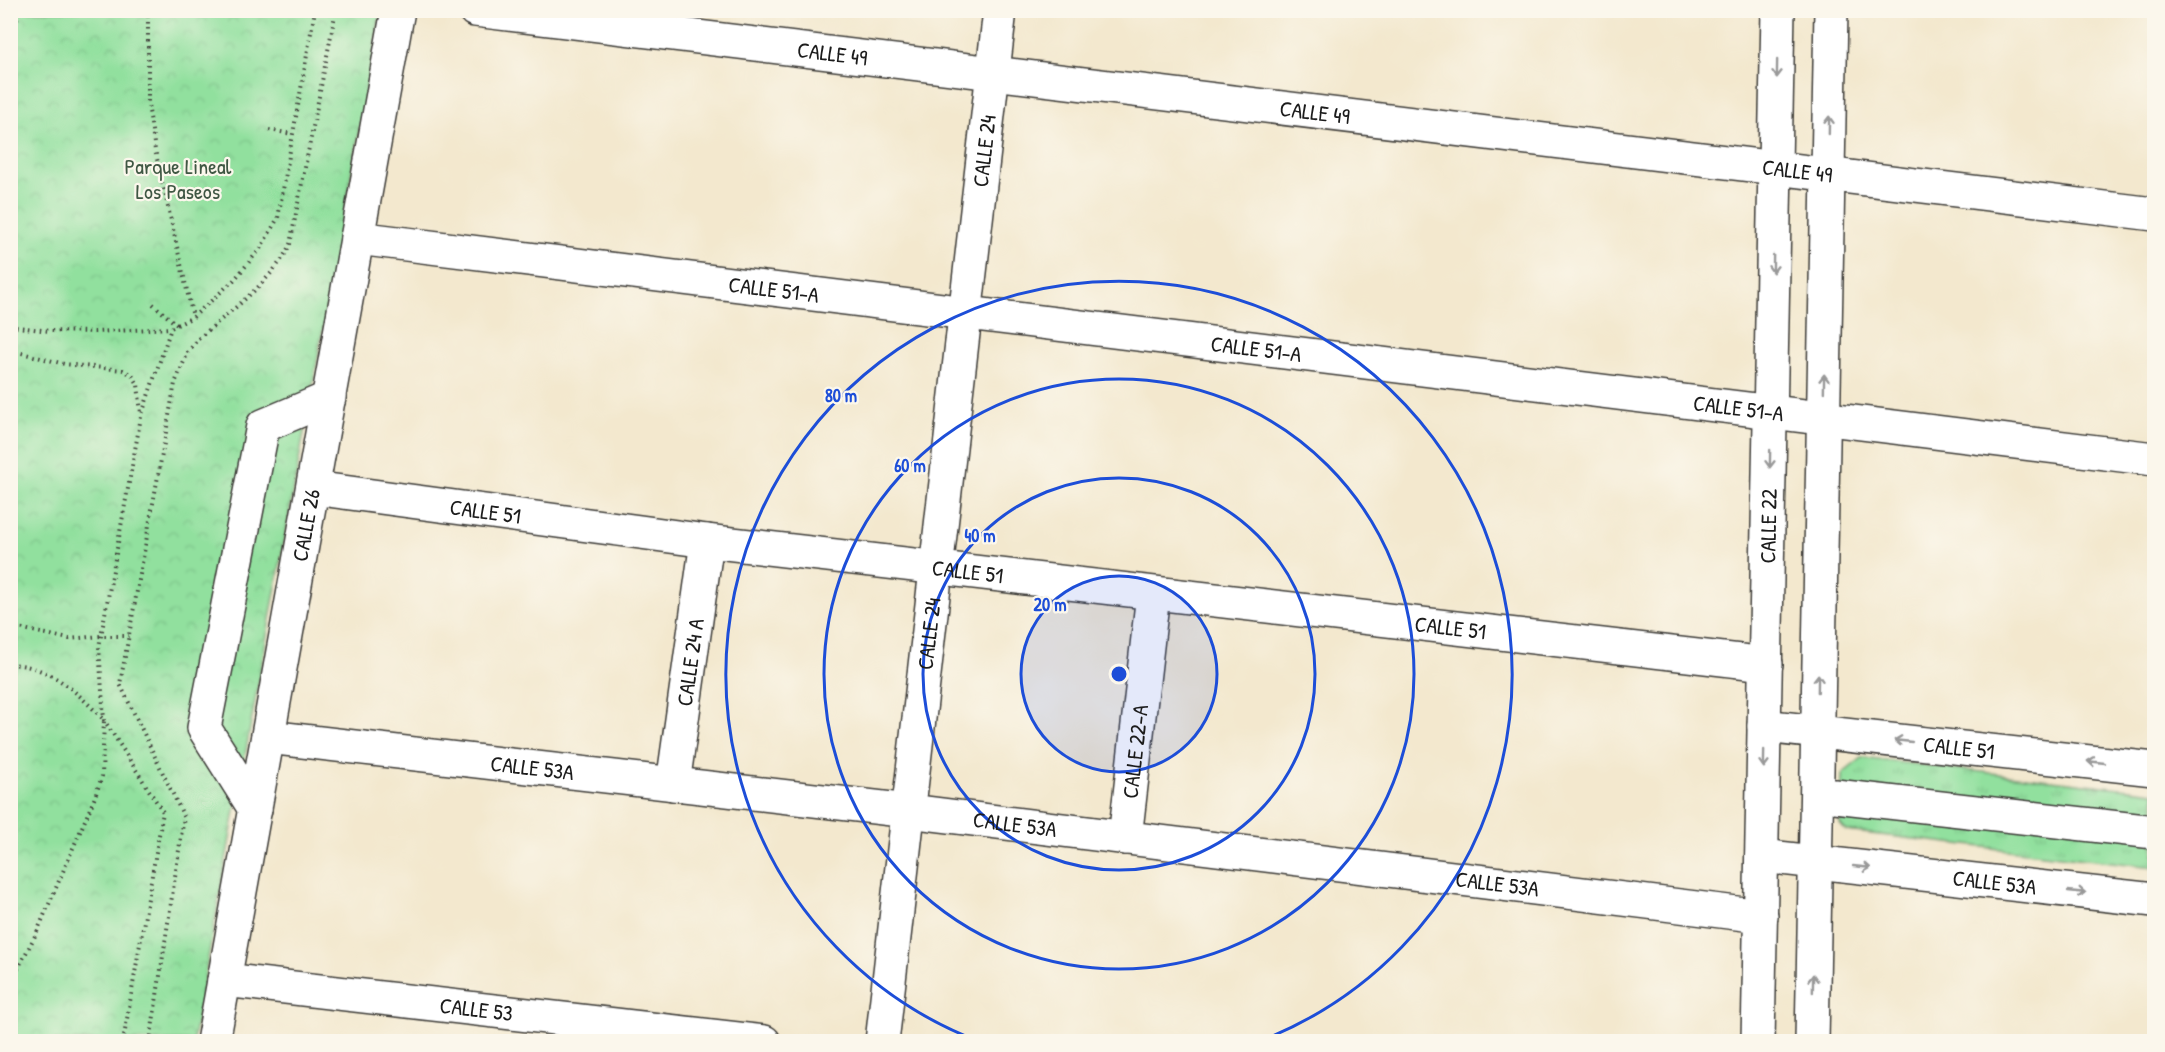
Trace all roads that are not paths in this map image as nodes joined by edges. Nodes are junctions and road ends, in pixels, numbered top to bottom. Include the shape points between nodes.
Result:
1 (398, 10) edge
2 (475, 10) edge
3 (1000, 10) edge
4 (1778, 10) edge
5 (1831, 10) edge
6 (993, 74) junction
7 (1775, 167) junction
8 (1828, 175) junction
9 (2154, 214) edge
10 (357, 238) junction
11 (965, 314) junction
12 (329, 398) junction
13 (1771, 411) junction
14 (1823, 420) junction
15 (2154, 459) edge
16 (313, 488) junction
17 (707, 541) junction
18 (936, 568) junction
19 (1153, 594) junction
20 (1766, 664) junction
21 (1764, 726) junction
22 (1818, 731) junction
23 (268, 737) junction
24 (2154, 769) edge
25 (673, 784) junction
26 (1835, 796) dead end
27 (255, 809) junction
28 (909, 811) junction
29 (2154, 832) edge
30 (1125, 838) junction
31 (1762, 856) junction
32 (1815, 862) junction
33 (2154, 900) edge
34 (1761, 916) junction
35 (224, 980) junction
36 (213, 1041) edge
37 (764, 1041) edge
38 (882, 1041) edge
39 (1758, 1041) edge
40 (1812, 1041) edge

1 - 10 street, CALLE 26
2 - 6 street, CALLE 49
3 - 6 street, CALLE 24
4 -> 7 street, CALLE 22
8 -> 5 street
6 - 7 street, CALLE 49
6 - 11 street, CALLE 24
7 - 8 street, CALLE 49
7 -> 13 street, CALLE 22
8 - 9 street, CALLE 49
14 -> 8 street
10 - 11 street, CALLE 51-A
10 - 12 street, CALLE 26
11 - 13 street, CALLE 51-A
11 - 18 street, CALLE 24
12 - 16 street, CALLE 26
12 - 27 street via 263,426 204,728
13 - 14 street, CALLE 51-A
13 -> 20 street, CALLE 22
14 - 15 street, CALLE 51-A
22 -> 14 street
16 - 17 street, CALLE 51
16 - 23 street, CALLE 26
17 - 18 street, CALLE 51
17 - 25 street, CALLE 24 A
18 - 19 street, CALLE 51
18 - 28 street, CALLE 24
19 - 20 street, CALLE 51
19 - 30 street, CALLE 22-A
20 - 21 street, CALLE 22
21 - 22 street, CALLE 51
21 -> 31 street, CALLE 22
24 -> 22 street, CALLE 51
22 - 32 street
23 - 25 street, CALLE 53A
23 - 27 street, CALLE 26
25 - 28 street, CALLE 53A
26 - 29 street
27 - 35 street, CALLE 26
28 - 30 street, CALLE 53A
28 - 38 street, CALLE 24
30 - 34 street, CALLE 53A
31 - 32 street, CALLE 53A
31 - 34 street, CALLE 22
32 -> 33 street, CALLE 53A
40 -> 32 street
34 - 39 street, CALLE 22
35 - 36 street, CALLE 26
35 - 37 street, CALLE 53

